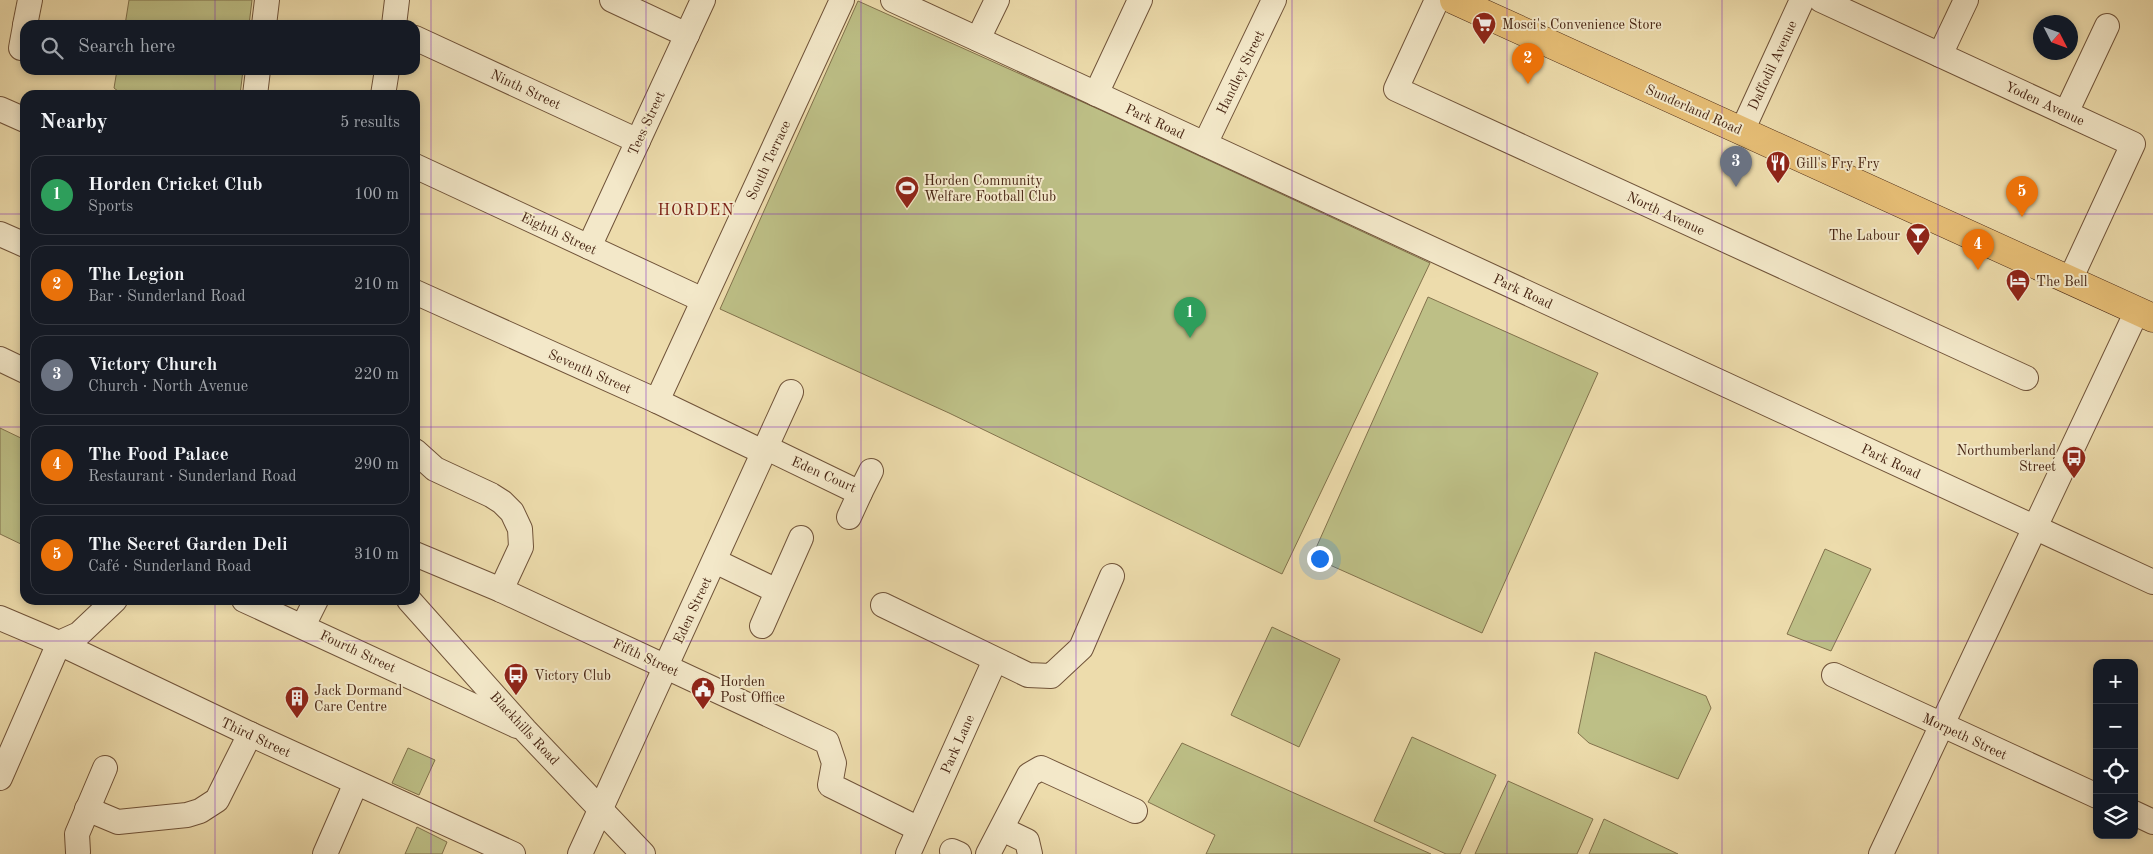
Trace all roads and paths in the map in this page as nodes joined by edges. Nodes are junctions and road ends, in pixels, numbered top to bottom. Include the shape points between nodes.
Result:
1 (30, 0) edge
2 (267, 0) edge
3 (397, 0) edge
4 (612, 0) edge
5 (703, 0) edge
6 (842, 0) edge
7 (893, 0) edge
8 (997, 0) edge
9 (1140, 0) edge
10 (1274, 0) edge
11 (1437, 0) edge
12 (1454, 0) edge
13 (1802, 0) edge
14 (1821, 0) edge
15 (1966, 0) edge
16 (26, 20) edge
17 (265, 20) edge
18 (395, 20) edge
19 (2107, 26) dead end
20 (687, 35) junction
21 (978, 39) junction
22 (420, 40) edge
23 (1940, 55) junction
24 (386, 75) edge
25 (384, 90) edge
26 (1096, 94) junction
27 (0, 109) edge
28 (2066, 113) junction
29 (20, 118) edge
30 (1742, 130) junction
31 (638, 141) junction
32 (1205, 144) junction
33 (420, 168) edge
34 (0, 234) edge
35 (20, 243) edge
36 (589, 247) junction
37 (2070, 280) junction
38 (420, 294) edge
39 (704, 300) junction
40 (2145, 314) edge
41 (0, 359) edge
42 (20, 369) edge
43 (2026, 378) dead end
44 (791, 392) dead end
45 (657, 401) junction
46 (766, 451) junction
47 (420, 456) edge
48 (871, 470) dead end
49 (860, 493) junction
50 (849, 517) dead end
51 (2035, 527) junction
52 (801, 538) dead end
53 (420, 556) edge
54 (715, 561) junction
55 (1112, 576) dead end
56 (2153, 582) edge
57 (501, 590) junction
58 (778, 591) junction
59 (110, 605) edge
60 (255, 605) edge
61 (314, 605) edge
62 (413, 605) edge
63 (883, 605) dead end
64 (0, 618) edge
65 (303, 626) junction
66 (762, 626) dead end
67 (60, 643) junction
68 (995, 660) junction
69 (666, 667) junction
70 (1834, 675) dead end
71 (1942, 725) junction
72 (525, 730) junction
73 (250, 734) junction
74 (105, 768) dead end
75 (0, 778) edge
76 (356, 783) junction
77 (2093, 794) edge
78 (601, 808) junction
79 (87, 809) junction
80 (1134, 811) dead end
81 (2138, 815) edge
82 (2153, 822) edge
83 (919, 829) junction
84 (1002, 829) junction
85 (78, 852) dead end
86 (325, 854) edge
87 (514, 854) edge
88 (580, 854) edge
89 (643, 854) edge
90 (908, 854) edge
91 (988, 854) edge
92 (1030, 854) edge
93 (1881, 854) edge

1 - 16 street
2 - 17 street
3 - 18 street
4 - 20 street
5 - 20 street, Tees Street
6 - 39 street, South Terrace
7 - 21 street, Park Road
8 - 21 street
9 - 26 street
10 - 32 street, Handley Street
11 - 43 street, North Avenue via 1396,89
12 - 30 main road, Sunderland Road
13 - 30 street, Daffodil Avenue
14 - 23 street, Yoden Avenue
15 - 23 street
19 - 28 street
20 - 31 street, Tees Street
21 - 26 street, Park Road
22 - 31 street, Ninth Street
23 - 28 street, Yoden Avenue
24 - 25 street
26 - 32 street, Park Road
27 - 29 street
28 - 37 street, Yoden Avenue via 2133,144
30 - 37 main road, Sunderland Road
31 - 36 street, Tees Street
32 - 51 street, Park Road
33 - 36 street, Eighth Street
34 - 35 street
36 - 39 street, Eighth Street
37 - 40 main road, Sunderland Road
38 - 45 street, Seventh Street
39 - 45 street, South Terrace
40 - 51 street
41 - 42 street
44 - 46 street, Eden Street
45 - 46 street, Seventh Street
46 - 49 street, Eden Court
46 - 54 street, Eden Street
47 - 57 street via 435,469 491,495 512,512 520,529 521,547
48 - 49 street, Eden Court
49 - 50 street
51 - 56 street, Park Road
51 - 71 street
52 - 58 street
53 - 57 street, Fifth Street
54 - 58 street
54 - 69 street, Eden Street
55 - 68 street via 1081,648 1051,676 1028,675
57 - 69 street, Fifth Street
58 - 66 street
59 - 67 street via 78,634
60 - 65 street, Fourth Street
61 - 65 street
62 - 72 street, Blackhills Road
63 - 68 street
64 - 67 street, Third Street
65 - 72 street, Fourth Street
67 - 73 street, Third Street
67 - 75 street
68 - 83 street, Park Lane
69 - 78 street, Eden Street
69 - 83 street, Fifth Street via 828,742 834,763 830,785
70 - 71 street, Morpeth Street
71 - 77 street, Morpeth Street
71 - 93 street
72 - 78 street, Blackhills Road
73 - 76 street, Third Street
73 - 79 street via 217,800 200,811 118,822
74 - 79 street
76 - 86 street
76 - 87 street, Third Street
78 - 88 street, Eden Street
78 - 89 street, Blackhills Road
79 - 85 street via 76,834
80 - 84 street via 1042,768 1029,775
81 - 82 street
83 - 90 street, Park Lane
84 - 91 street
84 - 92 street via 1027,841

